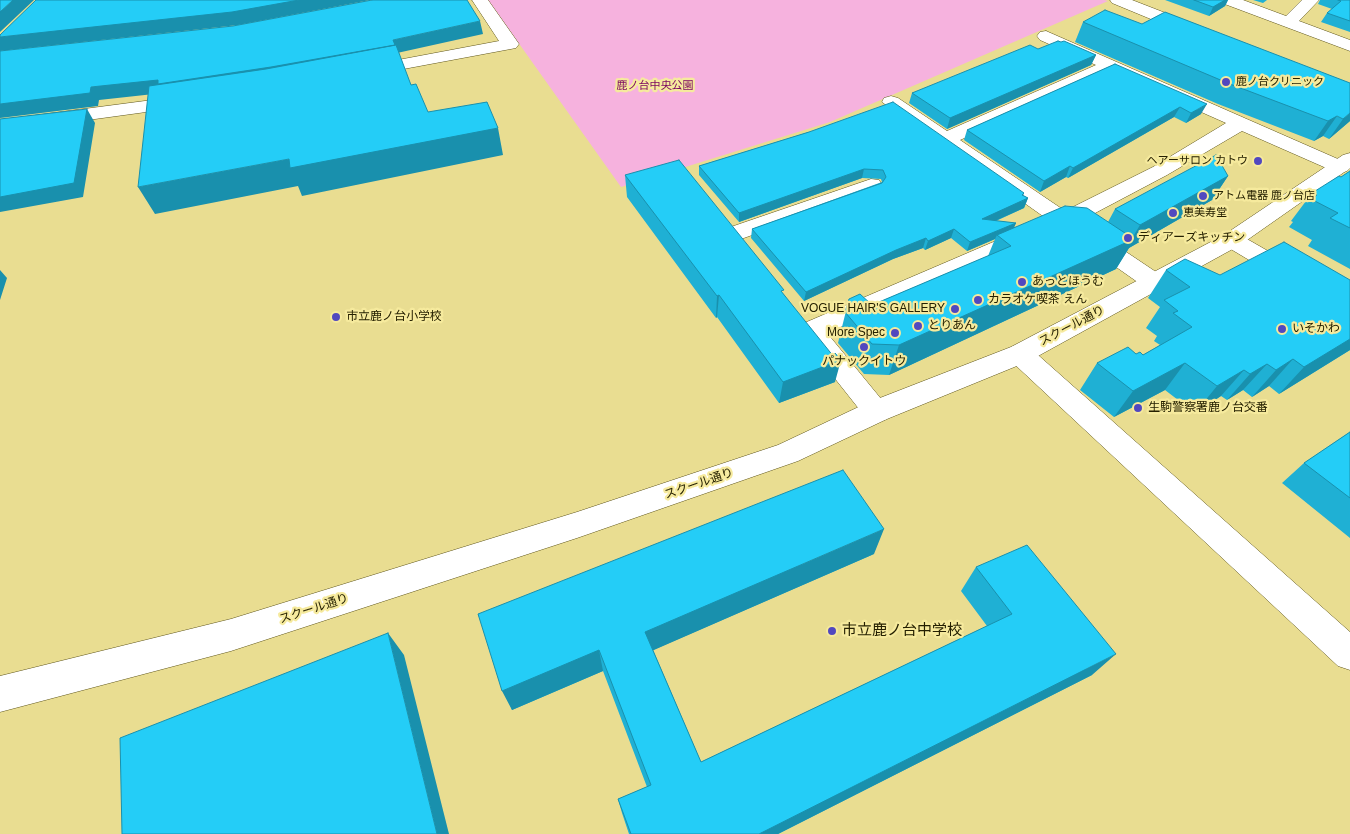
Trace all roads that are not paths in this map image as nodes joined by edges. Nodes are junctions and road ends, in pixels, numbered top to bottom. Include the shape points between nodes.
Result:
1 (480, 0) edge
2 (1118, 0) edge
3 (1228, 0) edge
4 (1311, 0) edge
5 (1288, 23) junction
6 (1205, 35) edge
7 (1046, 36) dead end
8 (1350, 46) edge
9 (1111, 65) junction
10 (345, 75) edge
11 (202, 99) edge
12 (891, 102) edge
13 (1241, 123) junction
14 (0, 126) edge
15 (946, 139) junction
16 (1345, 163) edge
17 (871, 185) edge
18 (1064, 220) junction
19 (1232, 240) junction
20 (751, 256) edge
21 (1154, 282) junction
22 (1350, 309) edge
23 (1020, 354) junction
24 (877, 412) junction
25 (1350, 654) edge
26 (0, 694) edge

1 - 10 street via 510,44
2 - 6 street
3 - 5 street
4 - 5 street
5 - 8 street
7 - 9 street
9 - 13 street
9 - 15 street
11 - 14 street
12 - 15 street
13 - 16 street
13 - 18 street via 1160,171
15 - 18 street
16 - 19 street, スクール通り
17 - 20 street via 726,226
18 - 21 street
18 - 24 street via 805,323
19 - 21 street, スクール通り
19 - 22 street
21 - 23 street, スクール通り
23 - 24 street, スクール通り
23 - 25 street
24 - 26 street, スクール通り via 788,453 568,528 231,635

